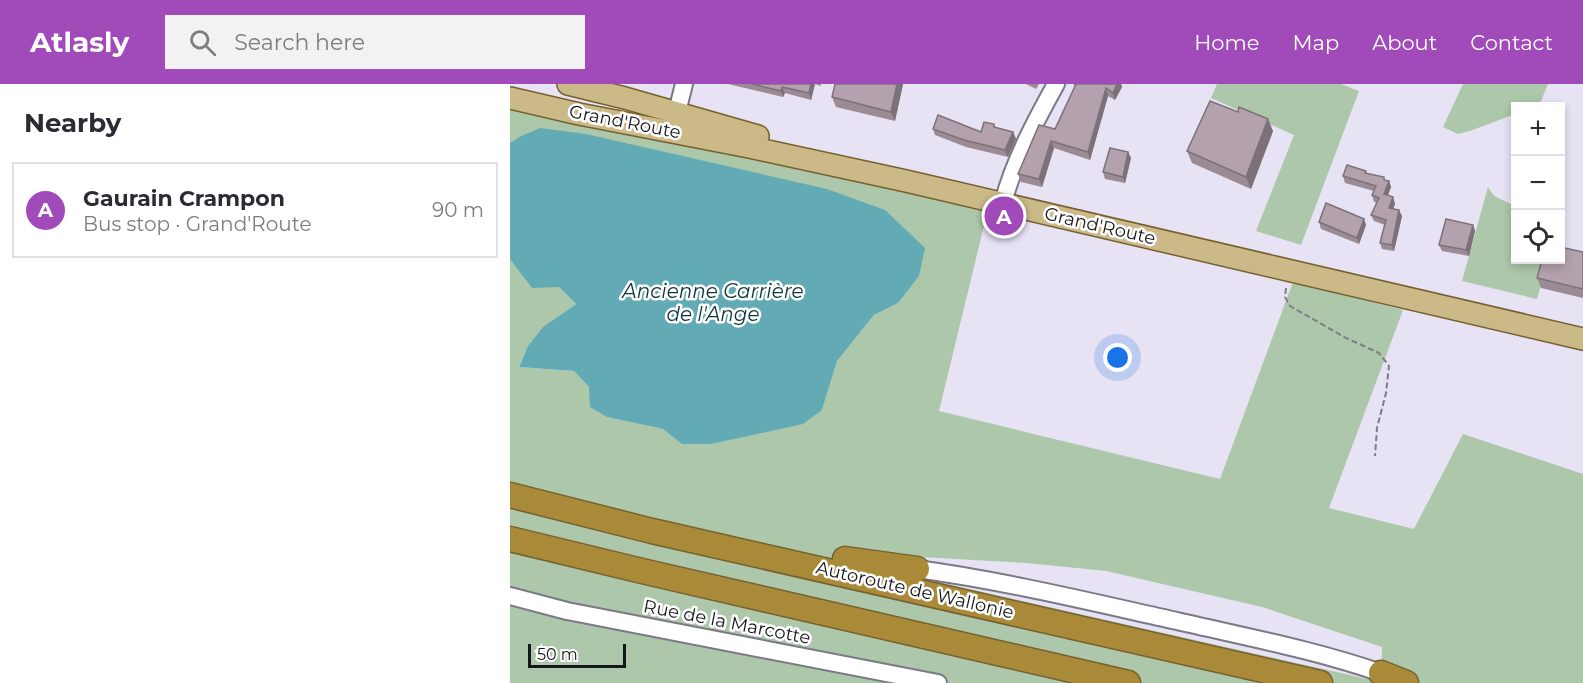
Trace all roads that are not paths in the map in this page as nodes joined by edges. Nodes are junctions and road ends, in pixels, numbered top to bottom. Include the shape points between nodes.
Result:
1 (568, 84) edge
2 (684, 84) edge
3 (1056, 84) edge
4 (619, 91) edge
5 (510, 98) edge
6 (674, 122) junction
7 (1005, 198) junction
8 (1583, 326) edge
9 (1583, 339) edge
10 (510, 495) edge
11 (510, 539) edge
12 (741, 550) junction
13 (917, 569) joint
14 (510, 596) edge
15 (1381, 673) joint
16 (938, 683) edge
17 (1128, 683) edge
18 (1320, 683) edge
19 (1406, 683) edge

1 - 4 main road, Grand'Route
2 - 6 street, Grand'Route
3 - 7 street via 1036,119
4 - 6 main road, Grand'Route
5 - 6 main road, Grand'Route via 579,114
6 - 7 main road, Grand'Route via 760,149
7 - 8 main road, Grand'Route
7 - 9 main road, Grand'Route
10 - 12 highway, Autoroute de Wallonie
11 - 17 highway
12 - 13 highway
12 - 18 highway, Autoroute de Wallonie
13 - 15 street via 1012,584 1284,645
14 - 16 street, Rue de la Marcotte via 567,611
15 - 19 highway

